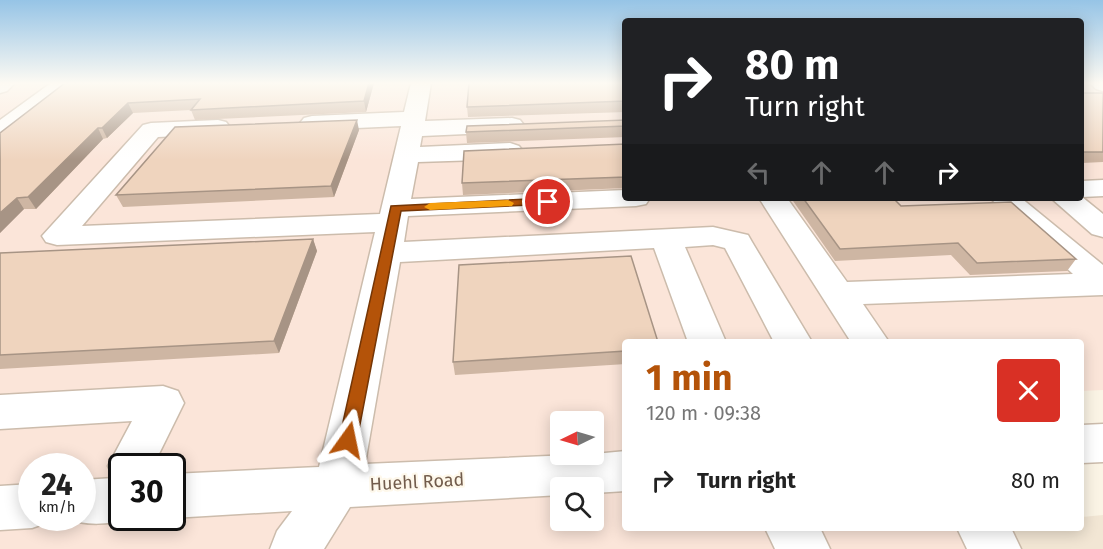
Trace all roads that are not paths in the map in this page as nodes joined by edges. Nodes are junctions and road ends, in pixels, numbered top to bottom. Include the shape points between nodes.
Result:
1 (30, 109) edge
2 (416, 109) edge
3 (283, 124) edge
4 (247, 125) edge
5 (531, 125) edge
6 (0, 131) edge
7 (411, 134) junction
8 (533, 150) edge
9 (1103, 188) edge
10 (1084, 189) edge
11 (622, 200) edge
12 (775, 201) edge
13 (1007, 201) edge
14 (1069, 201) edge
15 (391, 228) junction
16 (1103, 228) edge
17 (666, 239) junction
18 (1103, 283) edge
19 (837, 294) junction
20 (706, 339) edge
21 (791, 339) edge
22 (868, 339) edge
23 (0, 412) edge
24 (1103, 443) edge
25 (1084, 444) edge
26 (135, 453) edge
27 (622, 471) edge
28 (338, 486) junction
29 (186, 495) edge
30 (18, 507) edge
31 (0, 508) edge
32 (792, 531) edge
33 (984, 531) edge
34 (295, 549) edge
35 (805, 549) edge
36 (996, 549) edge

1 - 6 street
2 - 7 street
3 - 7 street
4 - 15 street via 151,130 57,236
5 - 7 street
7 - 8 street
7 - 15 street
9 - 10 street
11 - 15 street
12 - 19 street
13 - 18 street
14 - 16 street
15 - 17 street
15 - 28 street
17 - 20 street
17 - 21 street via 713,236 737,242
18 - 19 street
19 - 22 street
23 - 26 street via 163,403
24 - 25 street
27 - 28 street, Huehl Road
28 - 29 street, Huehl Road
28 - 34 street
30 - 31 street
32 - 35 street
33 - 36 street

